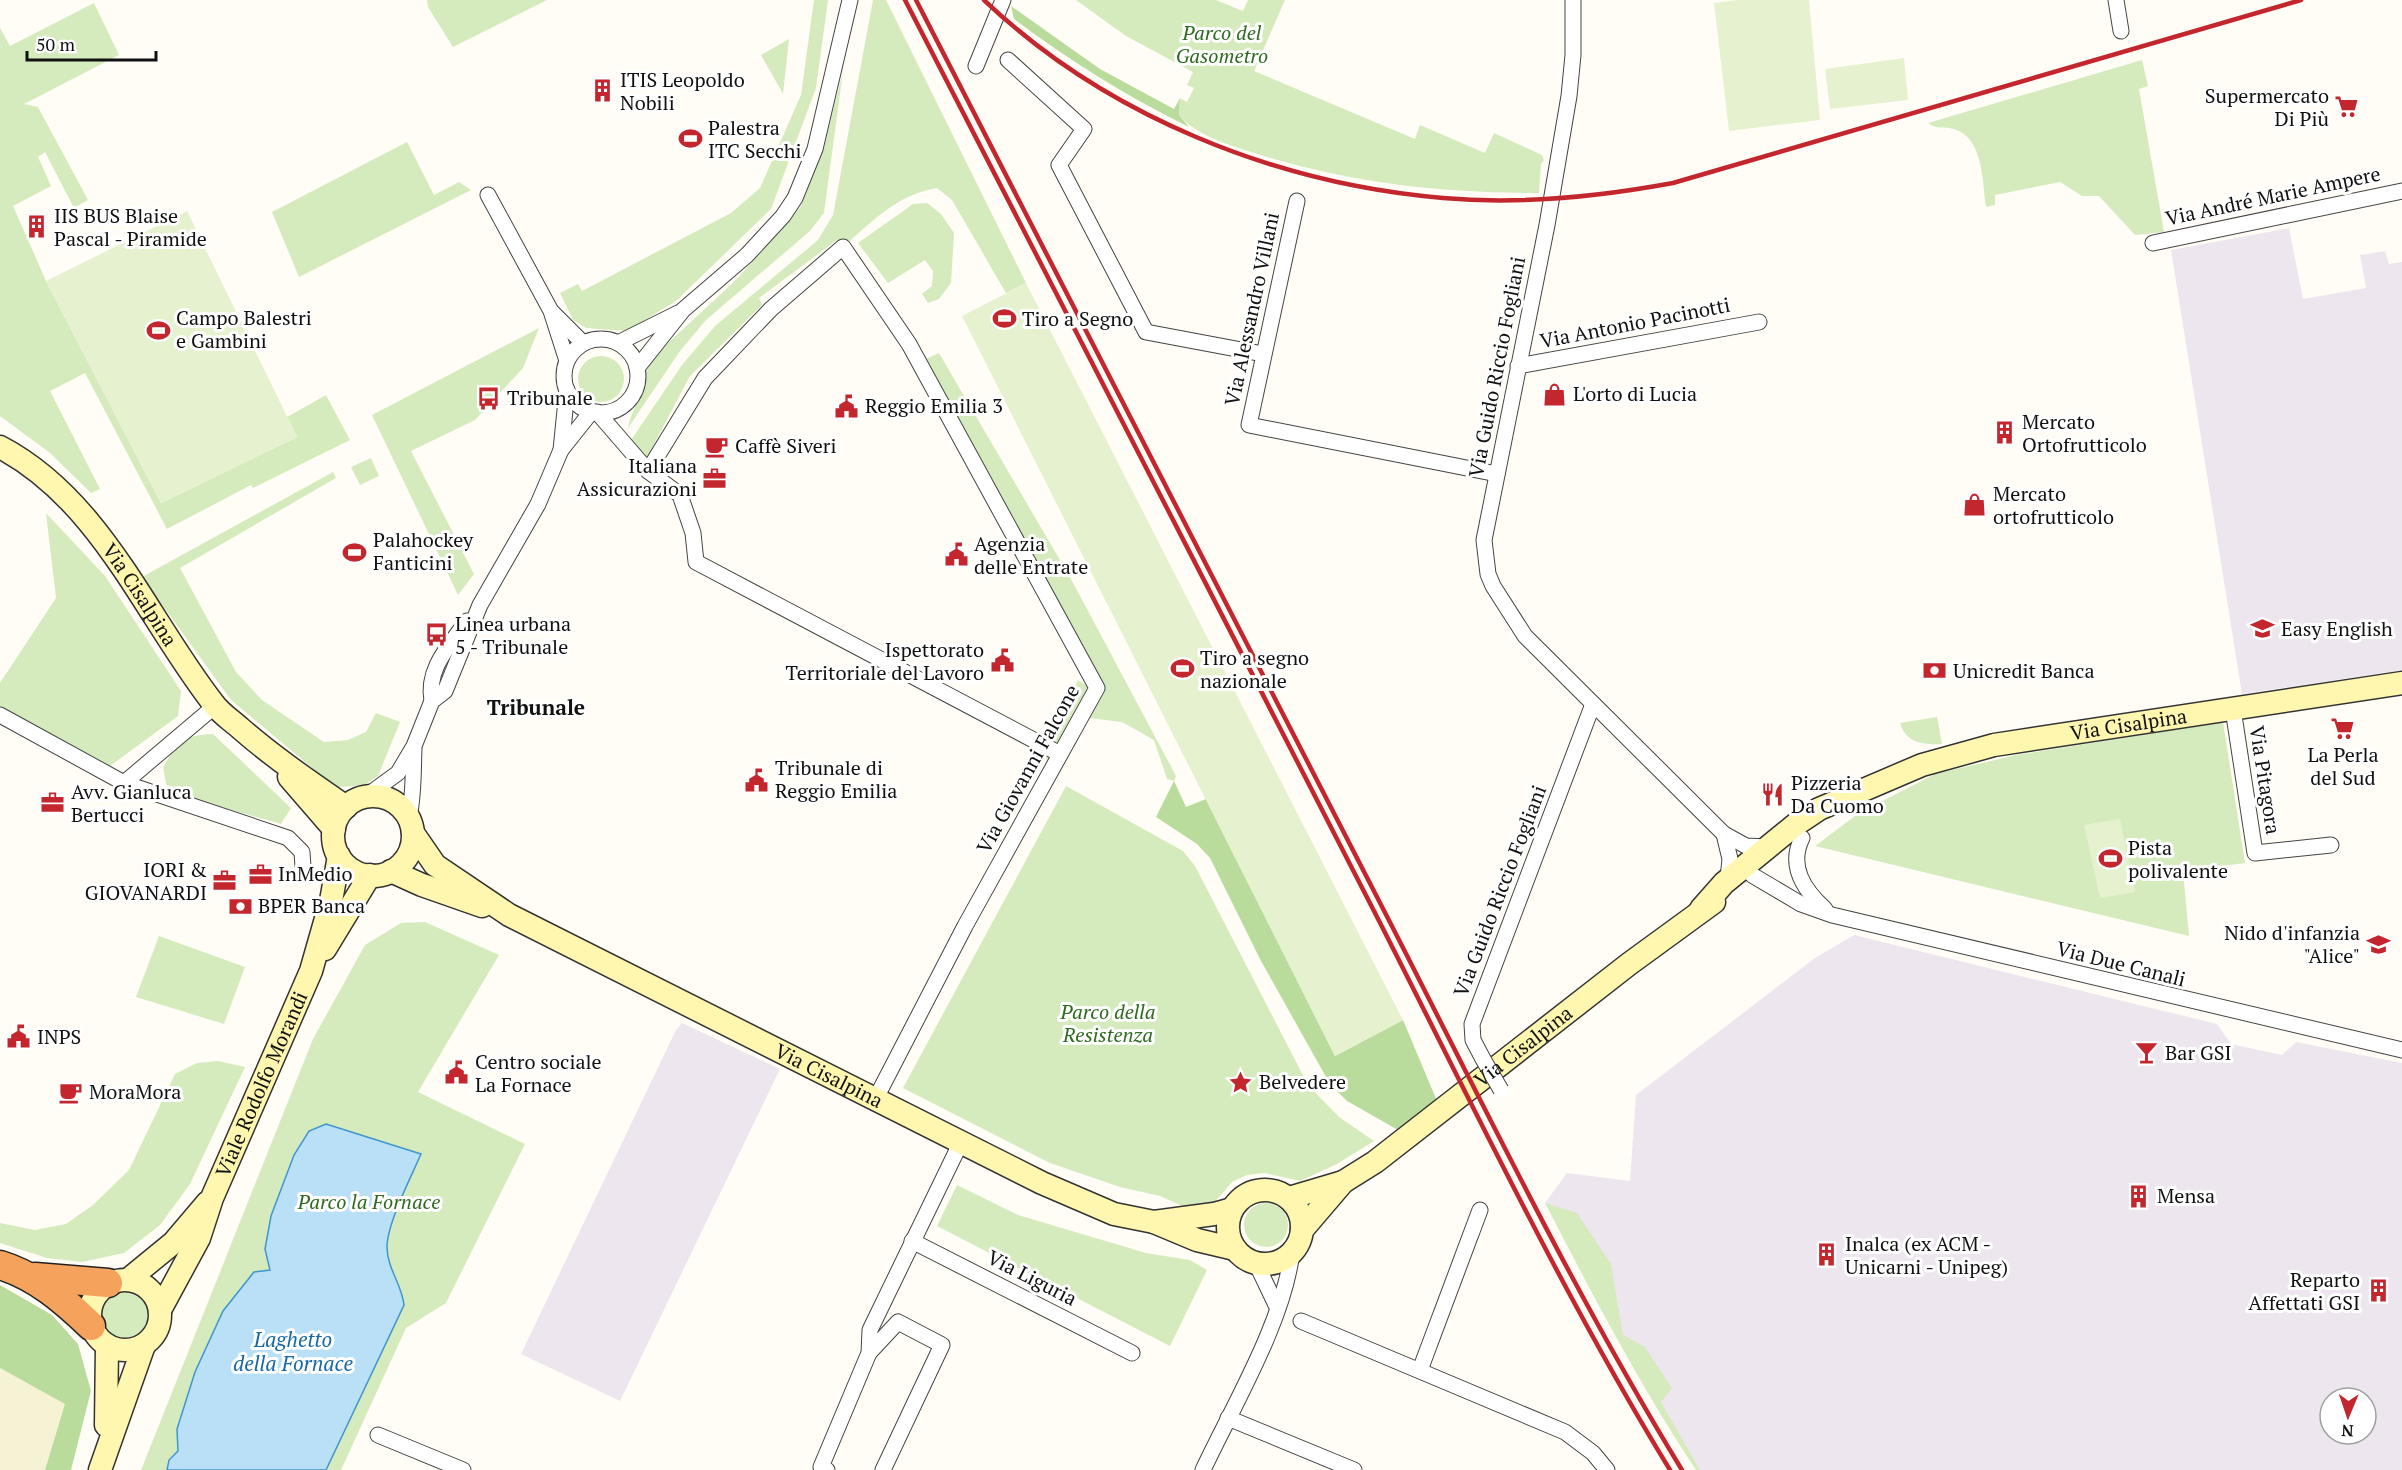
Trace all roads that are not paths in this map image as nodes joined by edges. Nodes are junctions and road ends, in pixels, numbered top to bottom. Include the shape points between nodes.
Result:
1 (850, 0) edge
2 (1003, 0) edge
3 (1573, 0) edge
4 (2116, 0) edge
5 (2121, 31) dead end
6 (1008, 60) dead end
7 (976, 66) dead end
8 (2402, 191) edge
9 (488, 195) dead end
10 (1297, 201) dead end
11 (2153, 243) dead end
12 (683, 310) junction
13 (551, 311) junction
14 (1759, 322) dead end
15 (583, 343) junction
16 (618, 343) junction
17 (1263, 354) junction
18 (567, 361) junction
19 (1518, 366) junction
20 (637, 368) junction
21 (567, 390) junction
22 (618, 408) junction
23 (594, 412) junction
24 (624, 443) junction
25 (0, 447) edge
26 (561, 450) junction
27 (648, 471) junction
28 (1497, 474) junction
29 (2402, 683) edge
30 (1593, 704) junction
31 (214, 706) junction
32 (2233, 709) junction
33 (0, 715) edge
34 (414, 746) junction
35 (268, 753) junction
36 (1060, 754) junction
37 (124, 783) junction
38 (1862, 792) junction
39 (355, 802) junction
40 (411, 825) junction
41 (334, 829) junction
42 (1724, 834) junction
43 (1802, 838) junction
44 (2331, 845) dead end
45 (1768, 847) junction
46 (339, 856) junction
47 (303, 867) dead end
48 (381, 873) junction
49 (1752, 875) junction
50 (1728, 879) junction
51 (1701, 909) junction
52 (509, 915) junction
53 (1832, 915) junction
54 (311, 971) junction
55 (2402, 1050) edge
56 (1501, 1090) dead end
57 (876, 1098) junction
58 (961, 1142) junction
59 (1343, 1182) junction
60 (212, 1198) junction
61 (1289, 1198) junction
62 (1232, 1209) junction
63 (1480, 1210) dead end
64 (1154, 1222) junction
65 (1302, 1230) junction
66 (912, 1241) junction
67 (1235, 1249) junction
68 (1292, 1252) junction
69 (1256, 1263) junction
70 (0, 1265) edge
71 (30, 1276) junction
72 (119, 1281) junction
73 (1277, 1307) junction
74 (160, 1310) junction
75 (1301, 1321) dead end
76 (99, 1336) junction
77 (144, 1345) junction
78 (869, 1353) junction
79 (1132, 1353) dead end
80 (1420, 1370) junction
81 (1227, 1418) junction
82 (378, 1435) dead end
83 (102, 1465) edge
84 (463, 1470) edge
85 (827, 1470) edge
86 (883, 1470) edge
87 (1203, 1470) edge
88 (1354, 1470) edge
89 (1607, 1470) edge

1 - 12 street via 815,149 795,198 747,255
2 - 7 street
3 - 19 street, Via Guido Riccio Fogliani via 1571,82
4 - 5 street
6 - 17 street via 1084,129 1059,165 1146,332
8 - 11 street, Via André Marie Ampere
9 - 13 street
10 - 17 street, Via Alessandro Villani
12 - 16 street
12 - 20 street
13 - 15 street
13 - 18 street
14 - 19 street, Via Antonio Pacinotti
15 - 16 street via 599,339
15 - 18 street
16 - 20 street via 632,356
17 - 28 street, Via Alessandro Villani via 1249,425
18 - 21 street
19 - 28 street, Via Guido Riccio Fogliani
20 - 22 street via 634,392
21 - 23 street via 579,405
21 - 26 street
22 - 23 street
22 - 24 street
23 - 24 street
23 - 26 street
24 - 27 street
25 - 31 main road, Via Cisalpina via 24,460 75,504
26 - 34 street via 538,504 480,604 438,661 429,685 432,701
27 - 36 street via 680,495 693,533 696,562
27 - 36 street, Via Giovanni Falcone via 705,378 771,309 843,247 909,344 1097,688
28 - 30 street, Via Guido Riccio Fogliani via 1484,540 1493,586 1525,636
29 - 32 main road, Via Cisalpina
30 - 42 street, Via Guido Riccio Fogliani
30 - 56 street, Via Guido Riccio Fogliani, bridge via 1472,1024 1473,1040
31 - 35 main road, Via Cisalpina
31 - 37 street
32 - 38 main road, Via Cisalpina via 1995,745 1923,765
32 - 44 street, Via Pitagora via 2255,853
33 - 37 street
34 - 39 street via 398,773
34 - 40 street
35 - 39 main road, Via Cisalpina
35 - 41 main road, Via Cisalpina
36 - 57 street, Via Giovanni Falcone
37 - 47 street via 288,838 302,852
38 - 43 main road, Via Cisalpina via 1827,823
38 - 45 main road, Via Cisalpina via 1818,809
39 - 40 main road, Via Cisalpina via 378,796 390,800 401,807
39 - 41 main road via 338,817
40 - 48 main road via 408,855
40 - 52 main road, Via Cisalpina via 435,865
41 - 46 main road
42 - 45 street, Via Guido Riccio Fogliani via 1746,846
42 - 50 street via 1730,859
43 - 49 main road, Via Cisalpina
43 - 53 street, Via Due Canali via 1796,862 1802,881 1809,894
45 - 50 main road, Via Cisalpina
46 - 48 main road, Via Cisalpina via 358,872
46 - 54 main road, Viale Rodolfo Morandi
48 - 52 main road, Via Cisalpina
48 - 54 main road, Viale Rodolfo Morandi
49 - 51 main road, Via Cisalpina
49 - 53 street, Via Due Canali via 1801,904
50 - 51 main road, Via Cisalpina
51 - 59 main road, Via Cisalpina via 1375,1162
52 - 57 main road, Via Cisalpina
53 - 55 street, Via Due Canali
54 - 60 main road, Viale Rodolfo Morandi
57 - 58 main road, Via Cisalpina
58 - 64 main road, Via Cisalpina via 1114,1214
58 - 66 street
59 - 61 main road, Via Cisalpina
59 - 65 main road, Via Cisalpina
60 - 72 main road, Viale Rodolfo Morandi via 173,1243
60 - 74 main road, Viale Rodolfo Morandi via 199,1238
61 - 62 main road, Via Cisalpina via 1269,1189 1258,1190 1247,1194
61 - 65 main road via 1301,1218
62 - 64 main road, Via Cisalpina
62 - 67 main road via 1227,1229
63 - 80 street
64 - 67 main road, Via Cisalpina via 1197,1240
65 - 68 main road, Via Cisalpina
66 - 78 street via 870,1330
66 - 79 street, Via Liguria
67 - 69 main road, Via Cisalpina
68 - 69 main road via 1276,1262
68 - 73 street
69 - 73 street
70 - 71 highway
71 - 72 highway via 72,1282
71 - 76 highway via 67,1303
72 - 74 main road via 148,1288
72 - 76 main road, Viale Rodolfo Morandi via 100,1289 90,1306
73 - 81 street
74 - 77 main road, Viale Rodolfo Morandi via 155,1333
75 - 80 street
76 - 77 main road via 118,1349
76 - 83 main road, Viale Rodolfo Morandi via 108,1402
77 - 83 main road, Viale Rodolfo Morandi
78 - 85 street via 821,1467
78 - 86 street via 898,1322 942,1346
80 - 89 street via 1565,1432 1588,1448
81 - 87 street
81 - 88 street
82 - 84 street

